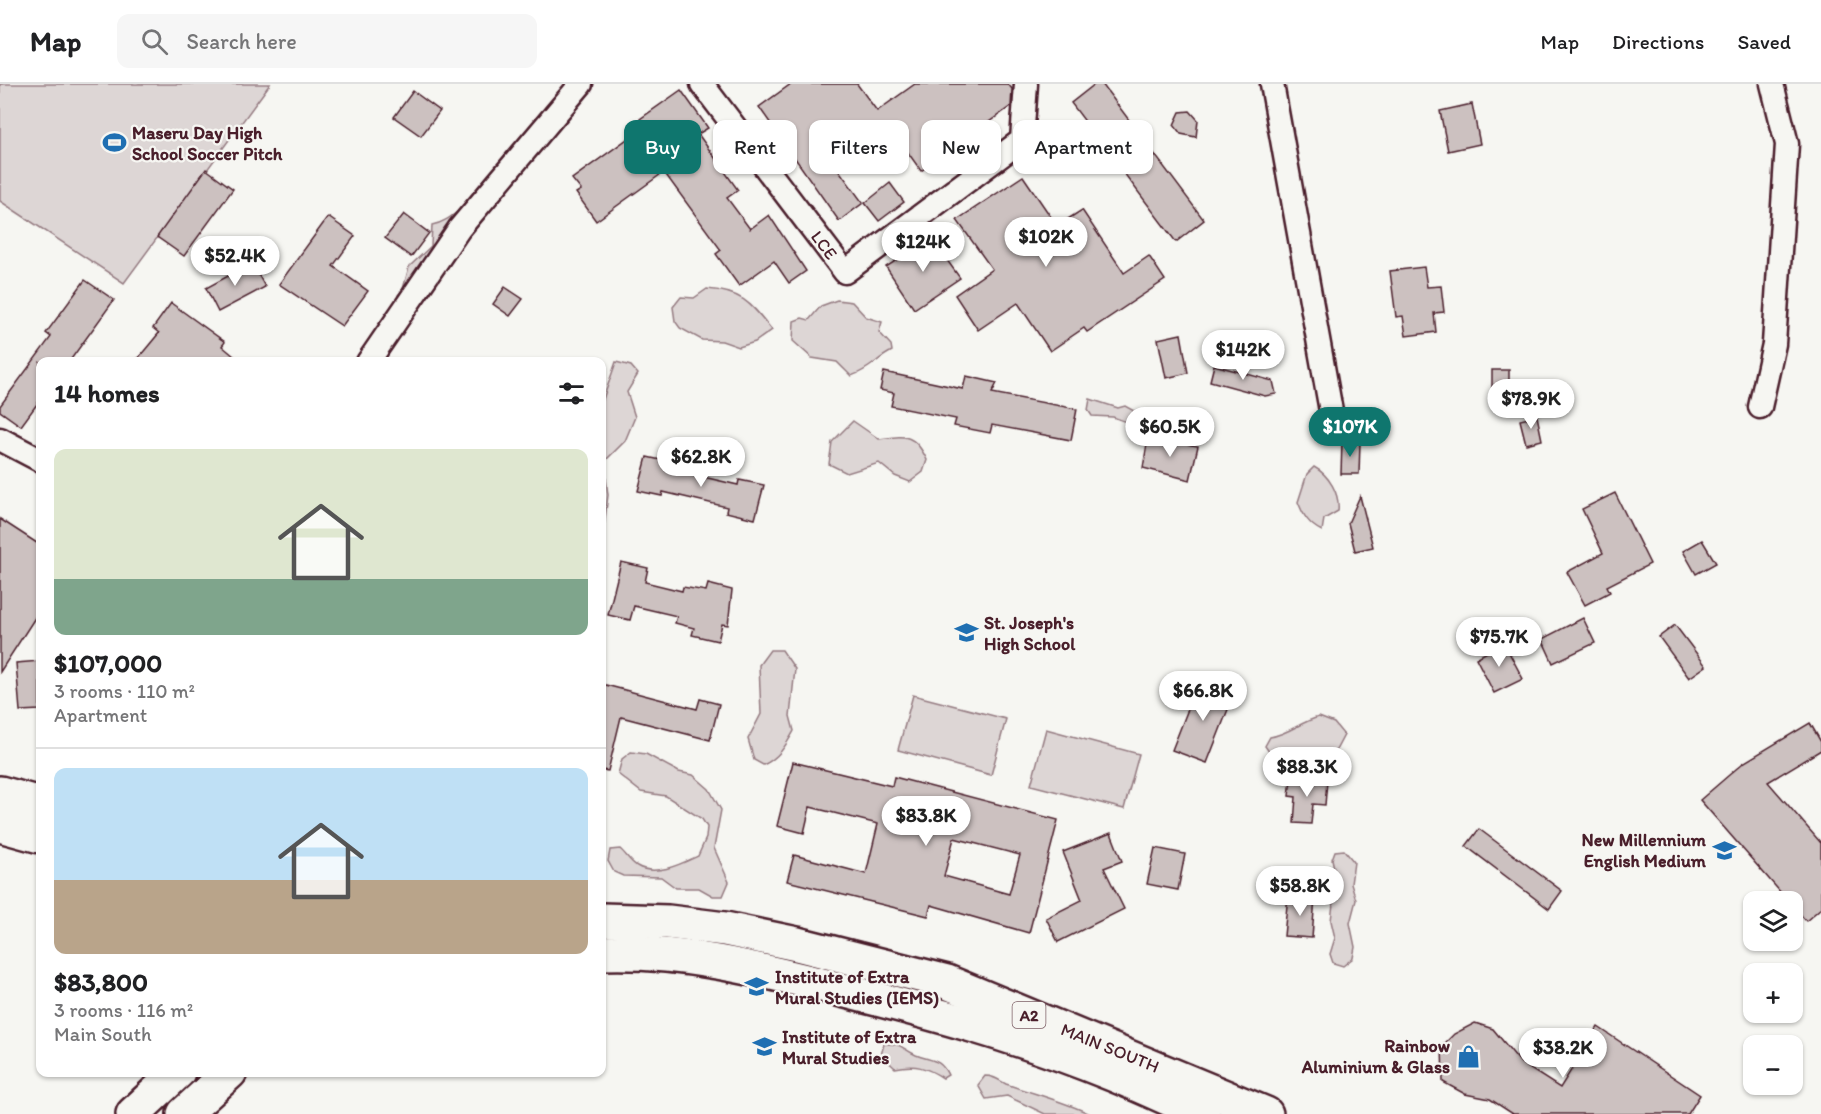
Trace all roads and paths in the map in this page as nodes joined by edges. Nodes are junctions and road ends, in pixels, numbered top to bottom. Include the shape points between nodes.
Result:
1 (581, 84) edge
2 (702, 84) edge
3 (1026, 84) edge
4 (1272, 84) edge
5 (1772, 84) edge
6 (371, 357) edge
7 (1760, 407) dead end
8 (1334, 422) dead end
9 (0, 439) edge
10 (36, 458) edge
11 (0, 793) edge
12 (36, 803) edge
13 (0, 825) edge
14 (36, 835) edge
15 (606, 920) edge
16 (606, 953) edge
17 (173, 1077) edge
18 (225, 1077) edge
19 (133, 1114) edge
20 (184, 1114) edge
21 (1203, 1114) edge
22 (1266, 1114) edge

1 - 6 street via 459,229
2 - 3 street, LCE via 845,272 1022,140
4 - 8 street
5 - 7 street via 1787,144 1774,344
9 - 10 street
11 - 12 main road
13 - 14 main road
15 - 22 main road, MAIN SOUTH / A2 via 724,929 947,982
16 - 21 main road, MAIN SOUTH / A2 via 641,951 696,958 779,974 943,1015 1106,1071
17 - 19 main road
18 - 20 main road

